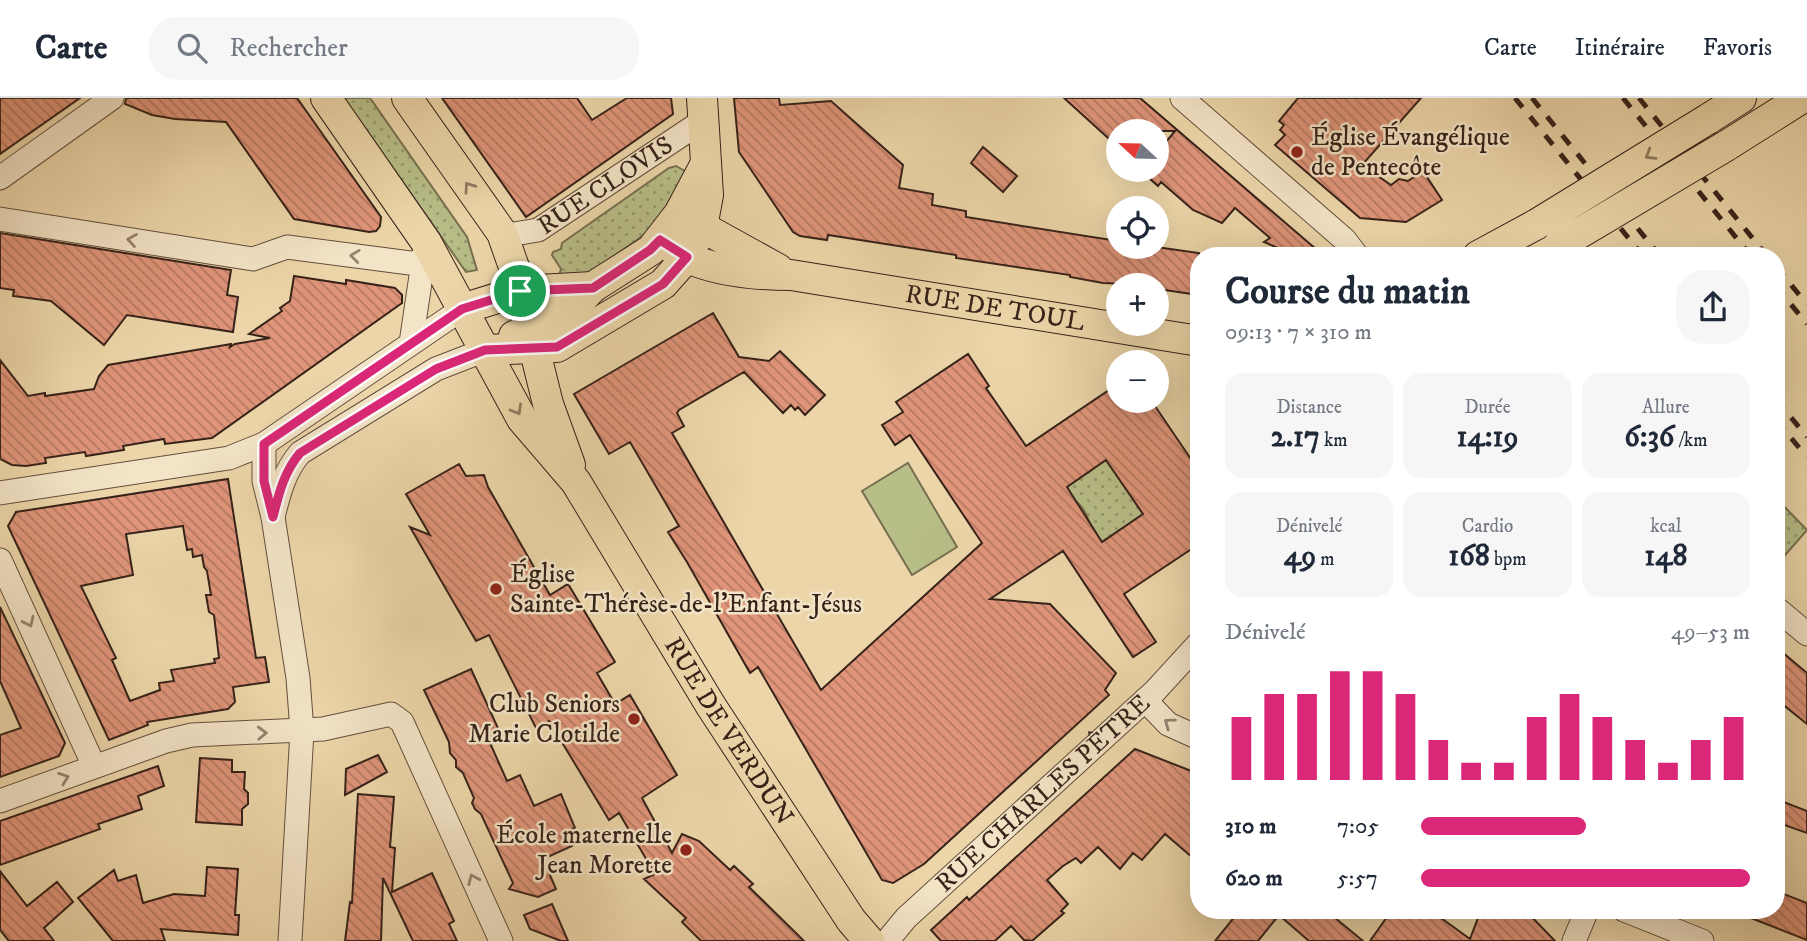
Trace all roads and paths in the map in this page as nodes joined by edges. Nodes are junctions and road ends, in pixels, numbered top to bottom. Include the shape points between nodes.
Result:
1 (112, 98) edge
2 (326, 98) edge
3 (407, 98) edge
4 (1182, 98) edge
5 (1741, 98) edge
6 (1802, 98) edge
7 (703, 109) edge
8 (0, 178) edge
9 (0, 219) edge
10 (690, 221) junction
11 (502, 233) junction
12 (660, 240) junction
13 (1350, 247) edge
14 (1494, 247) edge
15 (1555, 247) edge
16 (424, 252) junction
17 (687, 257) junction
18 (791, 275) junction
19 (593, 288) junction
20 (520, 291) junction
21 (462, 309) junction
22 (531, 339) junction
23 (1190, 340) edge
24 (411, 343) junction
25 (485, 350) junction
26 (264, 444) junction
27 (300, 453) junction
28 (576, 482) junction
29 (0, 493) edge
30 (273, 517) junction
31 (0, 560) edge
32 (1785, 616) edge
33 (1807, 634) edge
34 (1190, 652) edge
35 (1145, 700) junction
36 (302, 731) junction
37 (1190, 734) edge
38 (94, 766) junction
39 (0, 801) edge
40 (1583, 919) edge
41 (1647, 919) edge
42 (290, 941) edge
43 (501, 941) edge
44 (869, 941) edge
45 (887, 941) edge
46 (1574, 941) edge
47 (1702, 941) edge

1 - 8 street
2 - 16 main road, RUE DE VERDUN
11 -> 3 main road, RUE DE VERDUN
4 - 13 street
5 -> 14 main road, bridge
6 - 15 main road, bridge
7 - 10 main road, RUE CLOVIS via 706,164
7 - 11 street, RUE CLOVIS via 538,230
16 -> 9 street via 410,263 287,247 253,259
10 - 12 main road
10 - 17 main road
10 - 18 main road, RUE DE TOUL
11 - 20 main road, RUE DE VERDUN
12 - 17 main road, RUE DE TOUL
12 - 19 main road
16 - 21 main road, RUE DE VERDUN
16 - 24 street
17 - 18 main road, RUE DE TOUL via 753,273
17 - 22 main road via 663,284 557,347
18 - 23 main road, RUE DE TOUL
19 - 20 main road
19 - 22 main road
20 - 21 main road
20 - 22 main road, RUE DE VERDUN
21 - 24 street
21 - 25 main road, RUE DE VERDUN
22 - 25 main road
22 - 28 main road, RUE DE VERDUN
24 - 26 street
25 - 27 street via 436,369
25 -> 28 main road, RUE DE VERDUN via 522,419
26 - 27 street
26 - 29 street via 229,458
26 - 30 street via 264,481
27 - 30 street via 281,485
28 - 44 main road, RUE DE VERDUN via 710,706
30 - 36 street
31 -> 38 street
32 - 33 street
34 - 35 street, RUE CHARLES PÊTRE
37 -> 35 street via 1168,724
35 - 45 street, RUE CHARLES PÊTRE via 906,918
38 -> 36 street via 192,735
36 - 42 street
43 -> 36 street via 402,722 391,714
39 -> 38 street
40 - 46 street
41 - 47 street

